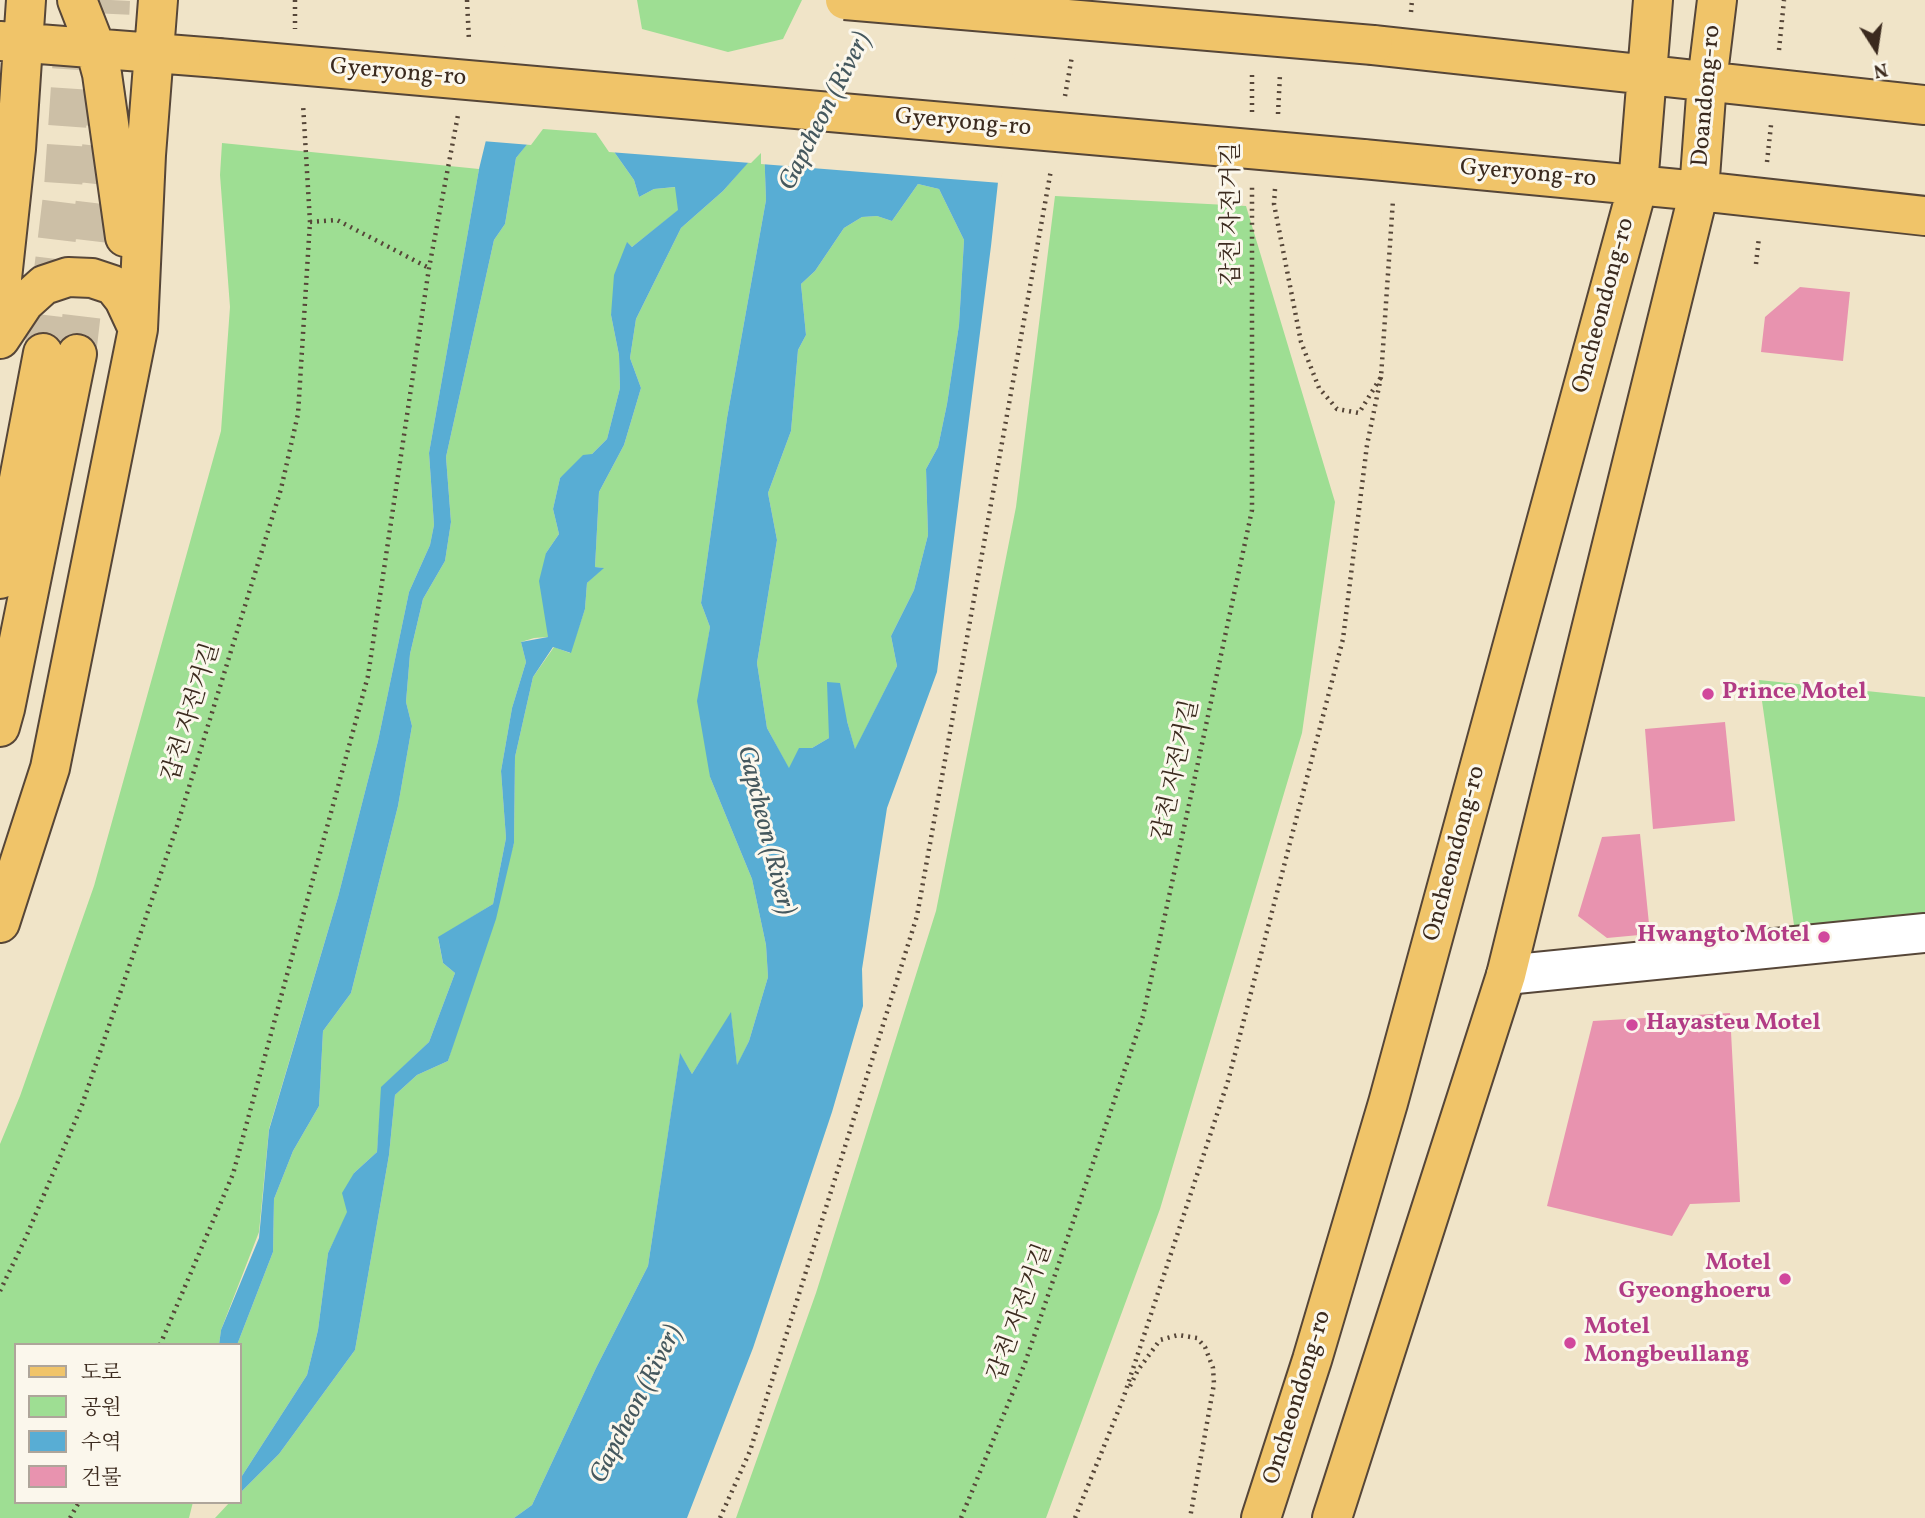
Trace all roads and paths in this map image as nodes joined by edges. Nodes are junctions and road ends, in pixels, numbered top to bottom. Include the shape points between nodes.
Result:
1 (26, 0) edge
2 (77, 0) edge
3 (158, 0) edge
4 (467, 0) edge
5 (845, 0) edge
6 (1653, 0) edge
7 (1717, 0) edge
8 (1784, 0) edge
9 (469, 41) dead end
10 (12, 42) edge
11 (1073, 50) dead end
12 (154, 53) junction
13 (1252, 70) dead end
14 (1280, 73) dead end
15 (1646, 75) junction
16 (1707, 82) junction
17 (1774, 89) junction
18 (1063, 103) dead end
19 (1925, 105) edge
20 (459, 108) dead end
21 (305, 121) dead end
22 (1252, 125) dead end
23 (1278, 125) dead end
24 (1380, 161) junction
25 (1051, 169) dead end
26 (1275, 177) dead end
27 (1252, 181) dead end
28 (1638, 185) junction
29 (1699, 191) junction
30 (1763, 198) junction
31 (1925, 216) edge
32 (310, 222) junction
33 (1756, 264) dead end
34 (429, 268) junction
35 (0, 297) edge
36 (138, 330) junction
37 (0, 339) edge
38 (1381, 377) junction
39 (0, 579) edge
40 (0, 727) edge
41 (0, 923) edge
42 (1925, 933) edge
43 (1506, 975) junction
44 (0, 1291) edge
45 (161, 1343) edge
46 (1123, 1399) junction
47 (720, 1518) edge
48 (961, 1518) edge
49 (1075, 1518) edge
50 (1190, 1518) edge
51 (1261, 1518) edge
52 (1332, 1518) edge

1 - 10 main road
2 - 36 main road via 102,74
3 - 12 main road
4 - 9 path
5 - 15 main road, bridge via 1373,45
6 - 15 main road
7 - 16 main road, Doandong-ro
8 - 17 path
10 - 12 main road, Gyeryong-ro
10 - 35 main road
11 - 18 path
12 - 24 main road, Gyeryong-ro, bridge
12 - 36 main road
13 - 22 path, 갑천 자전거길
14 - 23 path
15 - 16 main road
15 - 28 main road
16 - 17 main road
16 - 29 main road, Doandong-ro
17 - 19 main road
17 - 30 path
20 - 34 path
21 - 32 path, 갑천 자전거길
24 - 28 main road, Gyeryong-ro
24 - 38 path
25 - 47 path via 917,916 750,1451
26 - 38 path via 1274,204 1301,342 1319,388 1337,409 1359,414
27 - 48 path, 갑천 자전거길 via 1252,510 1143,1016 1025,1363
28 - 29 main road, Gyeryong-ro
28 - 51 main road, Oncheondong-ro via 1388,1103
29 - 30 main road, Gyeryong-ro
29 - 43 main road
30 - 31 main road, Gyeryong-ro
30 - 33 path
32 - 34 path via 337,220
32 - 44 path, 갑천 자전거길 via 298,414 281,489 177,826 82,1105
34 - 45 path via 368,676 233,1174
36 - 37 main road via 113,285 68,277 44,285 24,303
36 - 41 main road via 50,768
38 - 46 path via 1367,445 1343,639 1228,1081
39 - 40 main road via 60,353
42 - 43 street
43 - 52 main road
46 - 49 path
46 - 50 path via 1160,1340 1178,1335 1197,1338 1205,1347 1213,1384

